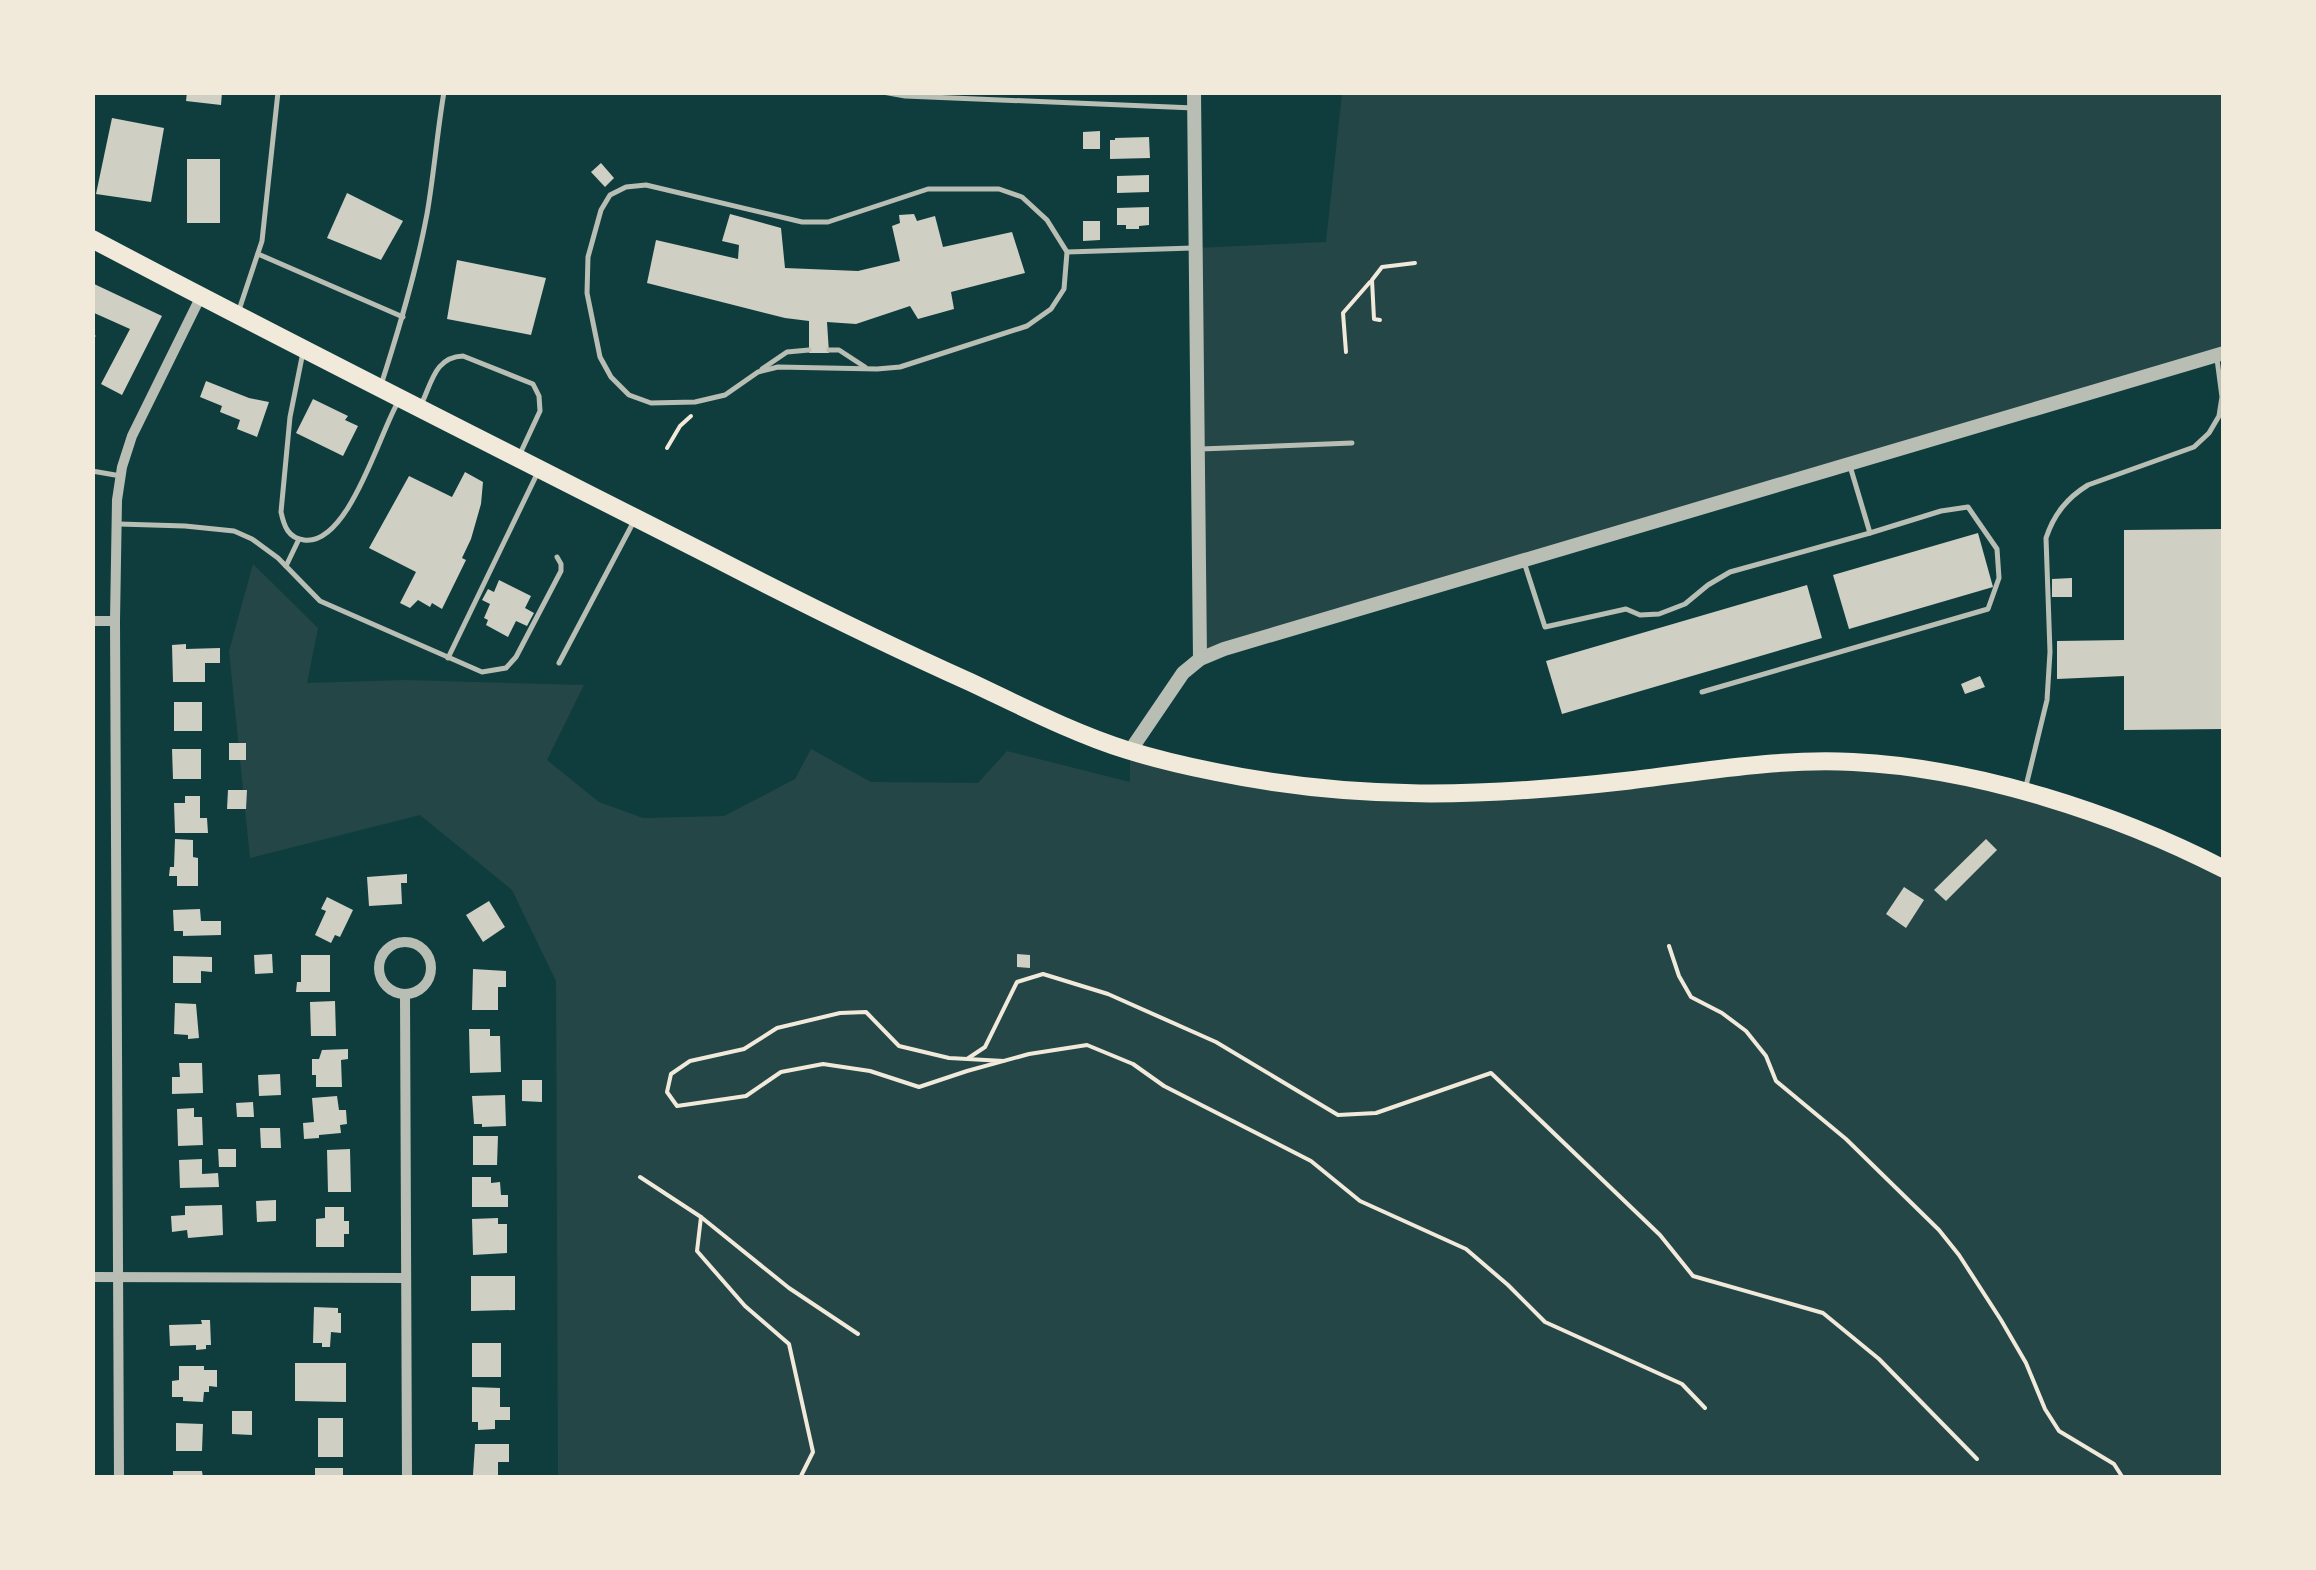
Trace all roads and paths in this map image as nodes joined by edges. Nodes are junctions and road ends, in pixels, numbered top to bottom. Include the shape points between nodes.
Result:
1 (278, 92) edge
2 (444, 92) edge
3 (883, 92) edge
4 (1194, 100) edge
5 (92, 239) edge
6 (1196, 248) junction
7 (1066, 252) junction
8 (258, 254) junction
9 (1414, 263) dead end
10 (1372, 280) junction
11 (201, 296) junction
12 (237, 315) junction
13 (403, 317) junction
14 (1380, 320) dead end
15 (304, 349) junction
16 (809, 350) dead end
17 (829, 350) dead end
18 (1346, 352) dead end
19 (2220, 354) edge
20 (868, 368) junction
21 (758, 372) junction
22 (380, 388) junction
23 (400, 398) junction
24 (695, 402) junction
25 (420, 408) junction
26 (1352, 443) dead end
27 (667, 448) dead end
28 (1198, 449) junction
29 (518, 459) junction
30 (1849, 464) junction
31 (539, 470) junction
32 (92, 471) edge
33 (120, 476) junction
34 (635, 518) junction
35 (116, 524) junction
36 (1870, 533) junction
37 (298, 539) junction
38 (556, 557) dead end
39 (1523, 559) junction
40 (286, 566) junction
41 (92, 621) edge
42 (115, 621) junction
43 (448, 658) junction
44 (1200, 660) junction
45 (559, 663) dead end
46 (1702, 692) dead end
47 (1130, 751) junction
48 (2024, 792) junction
49 (2224, 869) edge
50 (1669, 946) dead end
51 (405, 994) junction
52 (966, 1059) junction
53 (1004, 1061) junction
54 (640, 1178) dead end
55 (701, 1217) junction
56 (92, 1277) edge
57 (119, 1277) junction
58 (406, 1278) junction
59 (858, 1334) dead end
60 (1705, 1408) dead end
61 (1976, 1459) dead end
62 (118, 1478) edge
63 (407, 1478) edge
64 (800, 1478) edge
65 (2123, 1478) edge

1 - 8 lane
2 - 13 lane
3 - 4 lane
4 - 6 street
5 - 11 main road
6 - 7 lane
6 - 28 street
7 - 20 lane via 1064,289 1027,326 900,367
7 - 24 lane via 1047,220 1022,197 999,189 928,189 828,222 802,222 646,185 626,187 610,195 588,258 587,293 600,357 629,395 650,403
8 - 12 lane
8 - 13 lane
9 - 10 path via 1382,267
10 - 14 path via 1374,319
10 - 18 path via 1343,313
11 - 12 main road
11 - 33 street via 132,436
12 - 15 main road
13 - 22 lane
15 - 22 main road
15 - 37 lane via 282,512 284,526
16 - 21 lane via 787,352
17 - 20 lane
19 - 30 street
19 - 48 lane via 2222,397 2209,433 2194,447 2088,486 2052,520 2046,538 2047,700
20 - 21 lane
21 - 24 lane via 725,395
22 - 23 main road
23 - 25 main road
23 - 37 lane via 365,478 332,530 315,540
24 - 27 path
25 - 29 main road
25 - 29 lane via 442,361 451,356 533,384 540,411
26 - 28 lane
28 - 44 street
29 - 31 main road
30 - 36 lane
30 - 39 street
31 - 34 main road
31 - 43 lane
32 - 33 lane
33 - 35 street
34 - 45 lane
34 - 47 main road via 881,642
35 - 40 lane via 234,532
35 - 42 street
36 - 39 lane via 1730,572 1660,614 1626,609 1545,627
36 - 46 lane via 1968,507 1997,549 1999,578 1988,609
37 - 40 lane
38 - 43 lane via 561,571 506,668 482,672
39 - 44 street
40 - 43 lane via 320,600
41 - 42 street
42 - 57 street
44 - 47 street
47 - 48 main road via 1303,788 1400,795 1542,789 1789,762 1918,769
48 - 49 main road via 2104,816
50 - 65 path via 1691,997 1746,1031 1776,1081 1940,1230 2001,1320 2059,1431 2114,1464
51 - 51 street via 426,984 431,968 420,947 405,942 388,948 380,964 388,988
51 - 58 street
52 - 53 path
52 - 53 path via 899,1046 866,1012 840,1013 690,1061 671,1074 667,1092 676,1106 746,1096 781,1072 823,1064 919,1087
52 - 61 path via 985,1047 1016,982 1043,974 1108,994 1216,1042 1338,1115 1376,1113 1491,1073 1660,1235 1693,1276 1823,1313 1880,1359
53 - 60 path via 1087,1046 1134,1064 1310,1161 1360,1201 1466,1249 1545,1322 1682,1384
54 - 55 path
55 - 59 path
55 - 64 path via 697,1251 789,1344 813,1452
56 - 57 street
57 - 58 street
57 - 62 street
58 - 63 street

